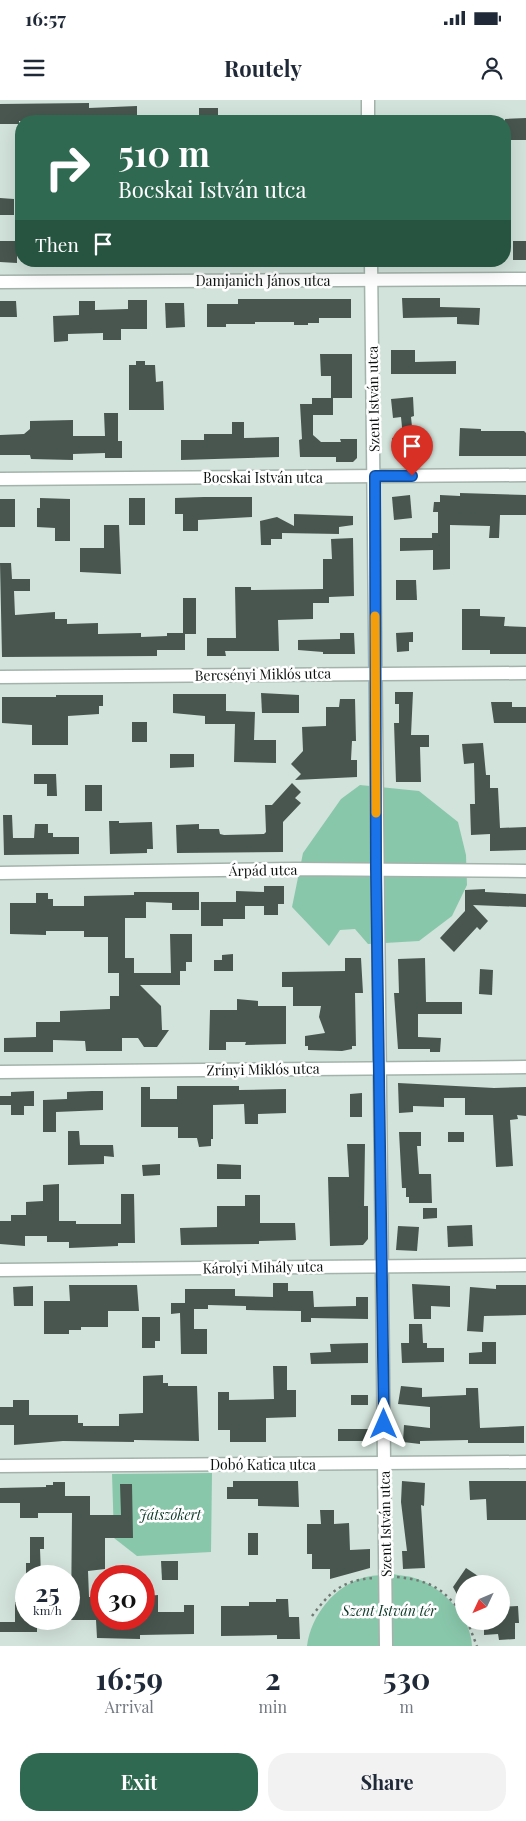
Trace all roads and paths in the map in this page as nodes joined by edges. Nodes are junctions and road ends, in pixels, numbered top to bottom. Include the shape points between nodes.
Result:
1 (368, 100) edge
2 (368, 115) edge
3 (371, 267) edge
4 (371, 279) junction
5 (526, 279) edge
6 (0, 282) edge
7 (526, 475) edge
8 (375, 476) junction
9 (0, 479) edge
10 (375, 672) junction
11 (526, 672) edge
12 (0, 677) edge
13 (376, 869) junction
14 (526, 871) edge
15 (0, 873) edge
16 (526, 1067) edge
17 (379, 1068) junction
18 (0, 1072) edge
19 (526, 1265) edge
20 (383, 1266) junction
21 (0, 1270) edge
22 (526, 1462) edge
23 (384, 1463) junction
24 (0, 1466) edge
25 (471, 1630) edge
26 (386, 1646) edge
27 (477, 1646) edge

1 - 2 street
3 - 4 street, Szent István utca
4 - 5 street, Damjanich János utca
4 - 6 street, Damjanich János utca
4 - 8 street, Szent István utca
7 - 8 street, Bocskai István utca
8 - 9 street, Bocskai István utca
8 - 10 street, Szent István utca
10 - 11 street, Bercsényi Miklós utca
10 - 12 street, Bercsényi Miklós utca
10 - 13 street, Szent István utca
13 - 14 street, Árpád utca
13 - 15 street, Árpád utca
13 - 17 street, Szent István utca
16 - 17 street, Zrínyi Miklós utca
17 - 18 street, Zrínyi Miklós utca
17 - 20 street, Szent István utca
19 - 20 street, Károlyi Mihály utca
20 - 21 street, Károlyi Mihály utca
20 - 23 street, Szent István utca
22 - 23 street, Dobó Katica utca
23 - 24 street, Dobó Katica utca
23 - 26 street, Szent István utca
25 - 27 path

